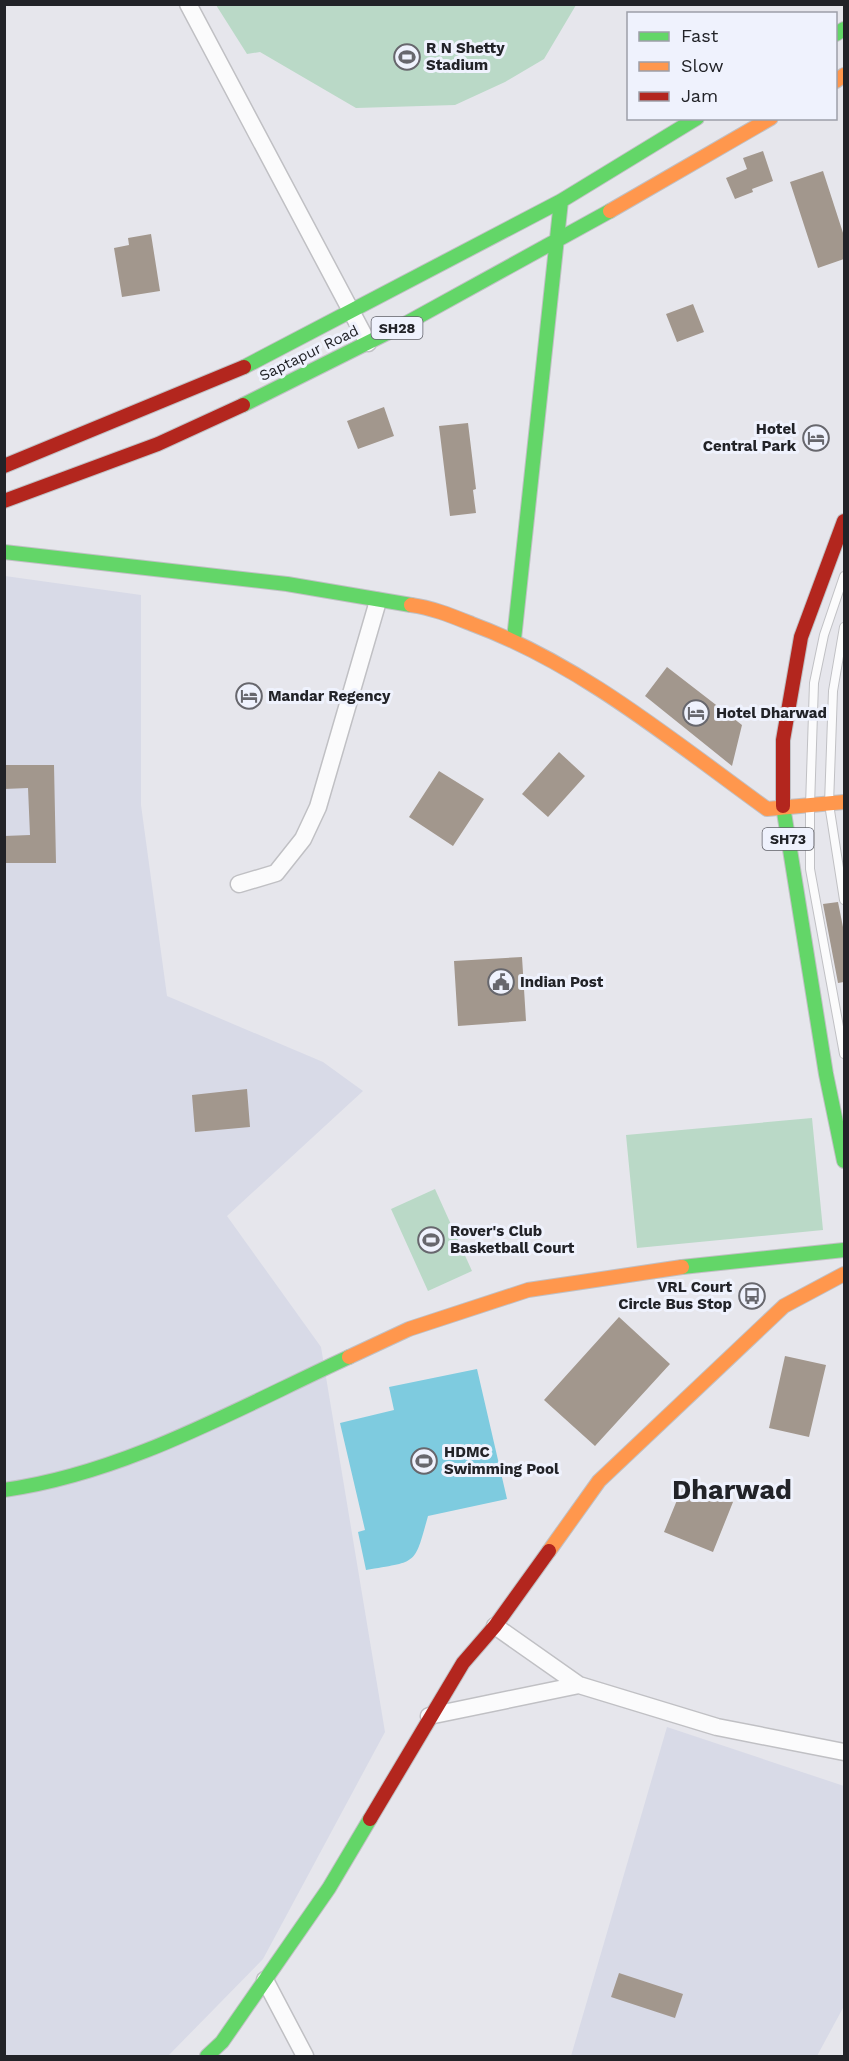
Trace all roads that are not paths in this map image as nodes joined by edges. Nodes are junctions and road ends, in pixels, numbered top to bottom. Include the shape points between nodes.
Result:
1 (188, 4) edge
2 (694, 120) edge
3 (768, 120) edge
4 (561, 201) junction
5 (556, 242) junction
6 (353, 312) junction
7 (368, 343) junction
8 (4, 466) edge
9 (4, 501) edge
10 (844, 521) edge
11 (4, 552) edge
12 (844, 576) edge
13 (378, 601) junction
14 (844, 627) edge
15 (514, 639) junction
16 (844, 802) edge
17 (829, 804) junction
18 (810, 806) junction
19 (783, 808) junction
20 (239, 884) dead end
21 (844, 900) edge
22 (844, 1054) edge
23 (844, 1161) edge
24 (844, 1250) edge
25 (844, 1274) edge
26 (4, 1490) edge
27 (495, 1626) junction
28 (579, 1685) junction
29 (429, 1716) junction
30 (844, 1752) edge
31 (265, 1980) junction
32 (207, 2056) edge
33 (305, 2056) edge

1 - 6 street
2 - 4 street, Saptapur Road / SH28
3 - 5 street, Saptapur Road / SH28
4 - 5 street
4 - 6 street, Saptapur Road / SH28
5 - 7 street, Saptapur Road / SH28
5 - 15 street
6 - 7 street
6 - 8 street, Saptapur Road / SH28 via 229,375
7 - 9 street, Saptapur Road / SH28 via 177,436
10 - 19 street, SH73 via 801,637 783,740
11 - 13 street via 287,584
12 - 18 lane via 824,635 814,683
13 - 15 street via 428,607
13 - 20 street via 318,807 303,839 276,873
14 - 17 lane via 833,691
15 - 19 street via 613,698 767,809
16 - 17 street
17 - 18 street
17 - 21 lane
18 - 19 street
18 - 22 lane via 810,869
19 - 23 street, SH73
24 - 26 street via 661,1269 528,1290 409,1329 128,1459 33,1486
25 - 27 street via 784,1306 599,1481
27 - 28 street
27 - 29 street via 463,1663
28 - 29 street
28 - 30 street via 717,1727
29 - 31 street via 329,1887
31 - 32 street via 222,2042
31 - 33 street

